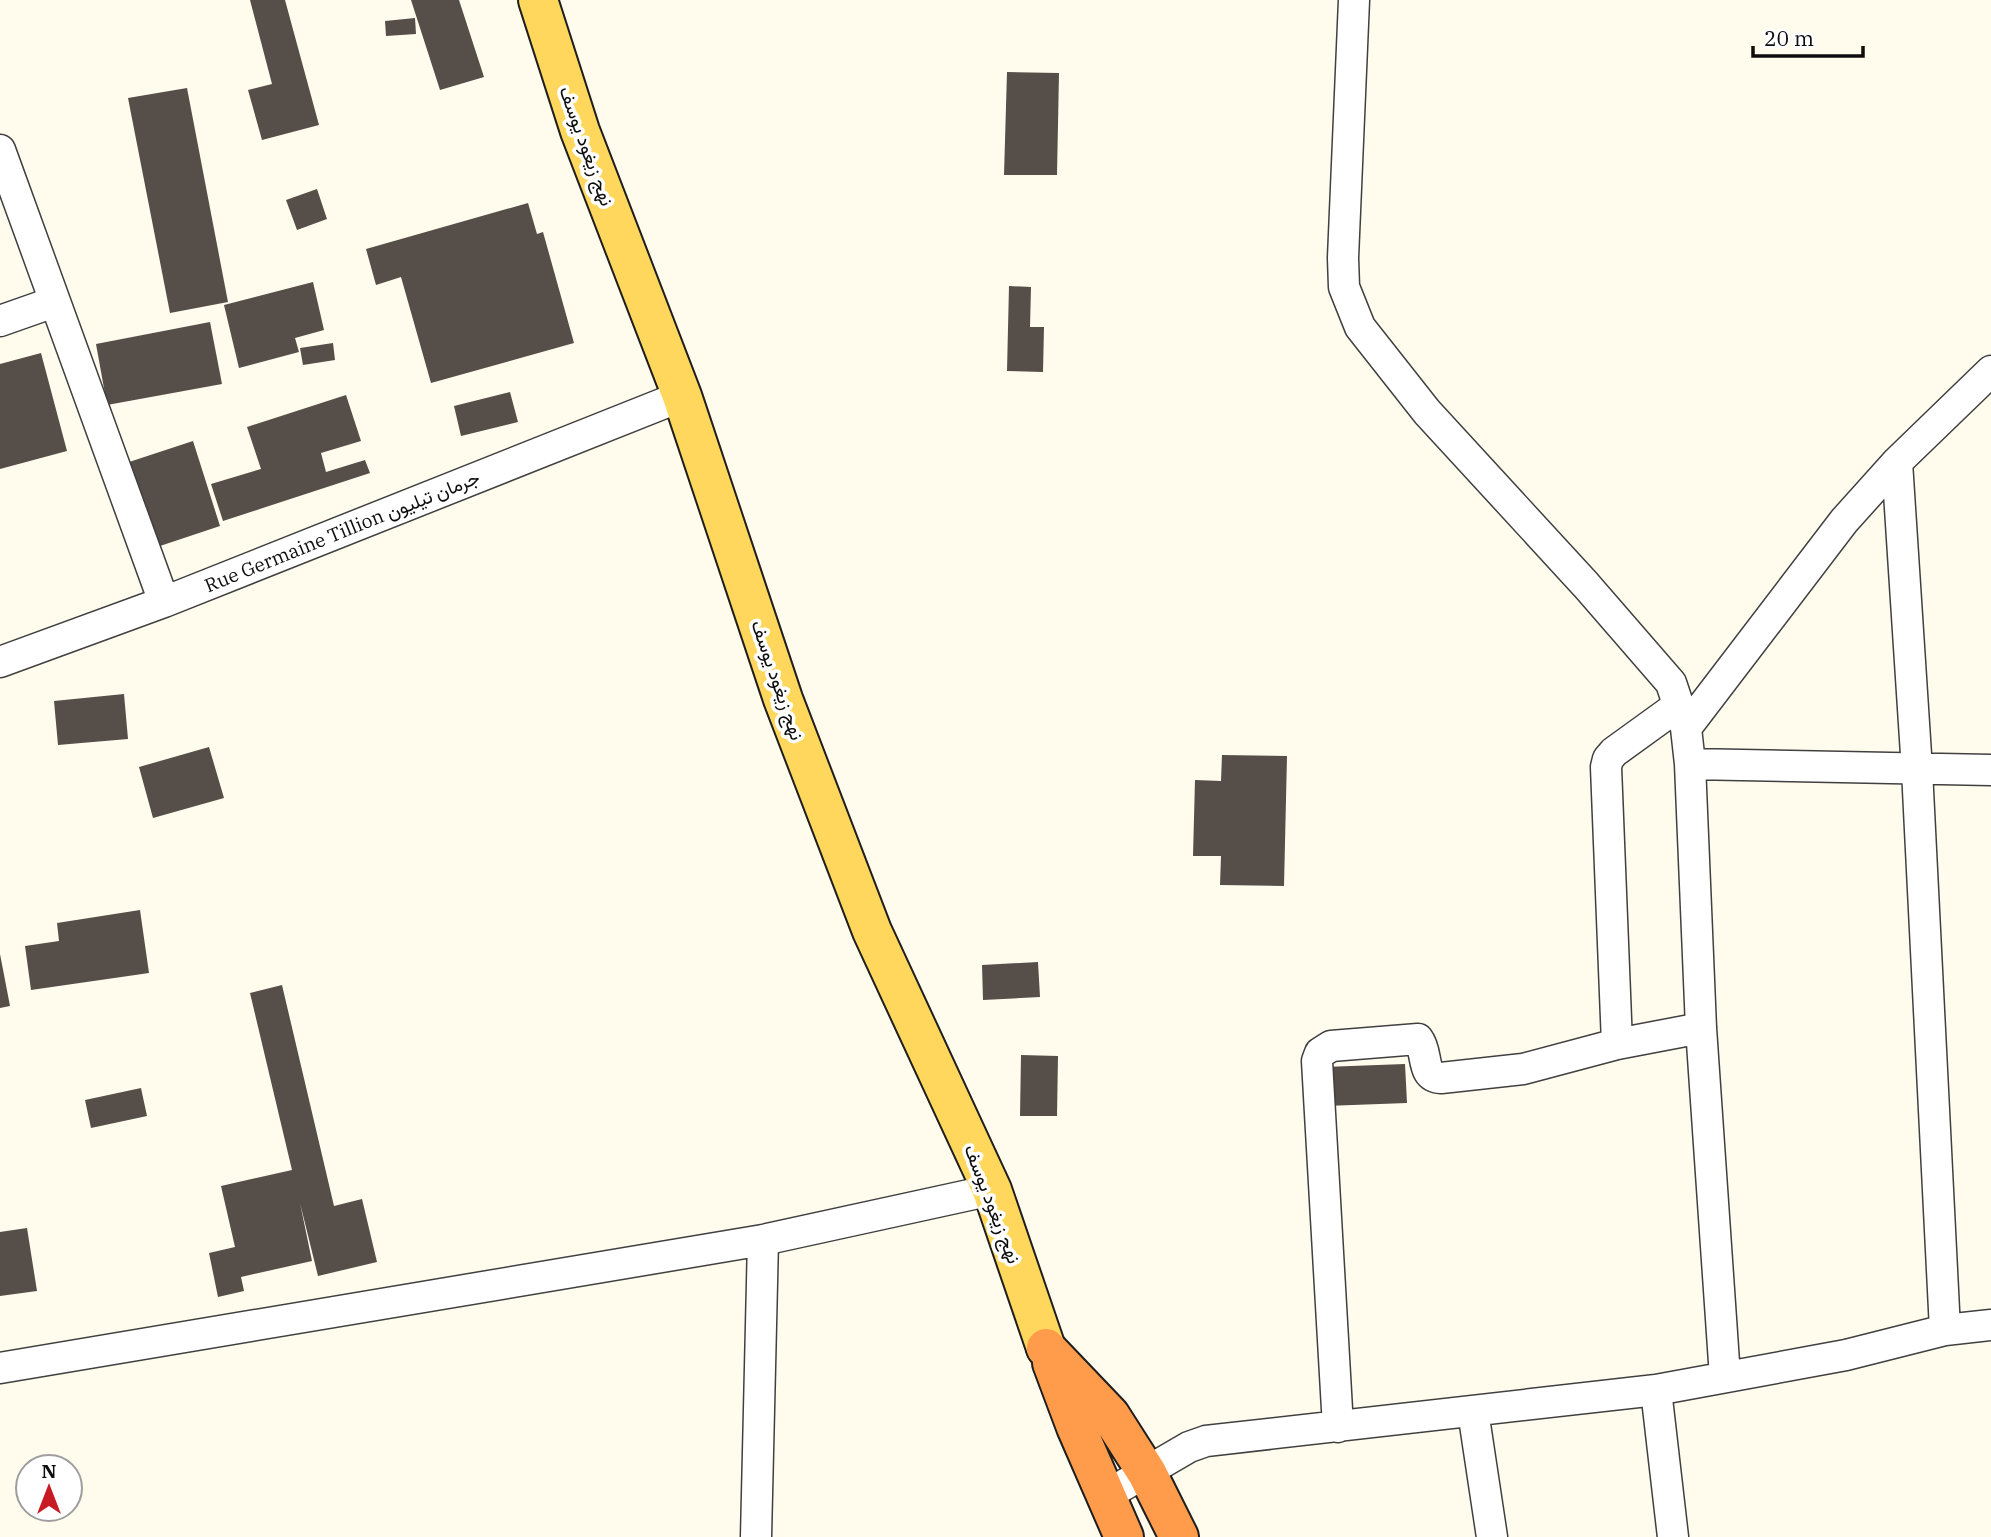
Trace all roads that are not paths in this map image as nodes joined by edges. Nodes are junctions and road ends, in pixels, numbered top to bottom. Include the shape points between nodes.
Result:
1 (538, 0) edge
2 (1354, 0) edge
3 (0, 150) edge
4 (54, 302) junction
5 (0, 321) edge
6 (1991, 372) edge
7 (682, 396) junction
8 (1897, 462) junction
9 (164, 602) junction
10 (0, 662) edge
11 (1679, 705) junction
12 (1690, 764) junction
13 (1917, 770) junction
14 (1991, 770) edge
15 (1701, 1028) junction
16 (1617, 1044) junction
17 (992, 1190) junction
18 (763, 1240) junction
19 (1991, 1325) edge
20 (1945, 1330) junction
21 (1046, 1348) junction
22 (0, 1368) edge
23 (1724, 1377) junction
24 (1656, 1390) junction
25 (1473, 1411) junction
26 (1338, 1427) junction
27 (1147, 1473) junction
28 (1105, 1496) junction
29 (756, 1537) edge
30 (1124, 1537) edge
31 (1179, 1537) edge
32 (1492, 1537) edge
33 (1673, 1537) edge

1 - 7 main road, نهج زيغود يوسف via 580,131
2 - 11 street via 1342,258 1352,311 1427,412 1586,585
3 - 4 street
4 - 5 street
4 - 9 street
6 - 8 street
7 - 9 street, Rue Germaine Tillion جرمان تيليون
7 - 17 main road, نهج زيغود يوسف via 783,699 872,931
8 - 11 street
8 - 13 street
9 - 10 street, Rue Germaine Tillion جرمان تيليون
11 - 12 street
11 - 16 street via 1614,752 1606,767
12 - 13 street
12 - 15 street
13 - 14 street
13 - 20 street
15 - 16 street
15 - 23 street
16 - 26 street via 1523,1069 1441,1078 1428,1073 1418,1040 1331,1045 1320,1054
17 - 18 street
17 - 21 main road, نهج زيغود يوسف
18 - 22 street
18 - 29 street
19 - 20 street
20 - 23 street via 1846,1355
21 - 27 highway, نهج زيغود يوسف via 1110,1415
21 - 28 highway, نهج زيغود يوسف
23 - 24 street
24 - 25 street
24 - 33 street
25 - 26 street
25 - 32 street
26 - 27 street via 1206,1441
27 - 28 street
27 - 31 highway, نهج زيغود يوسف
28 - 30 highway, نهج زيغود يوسف

